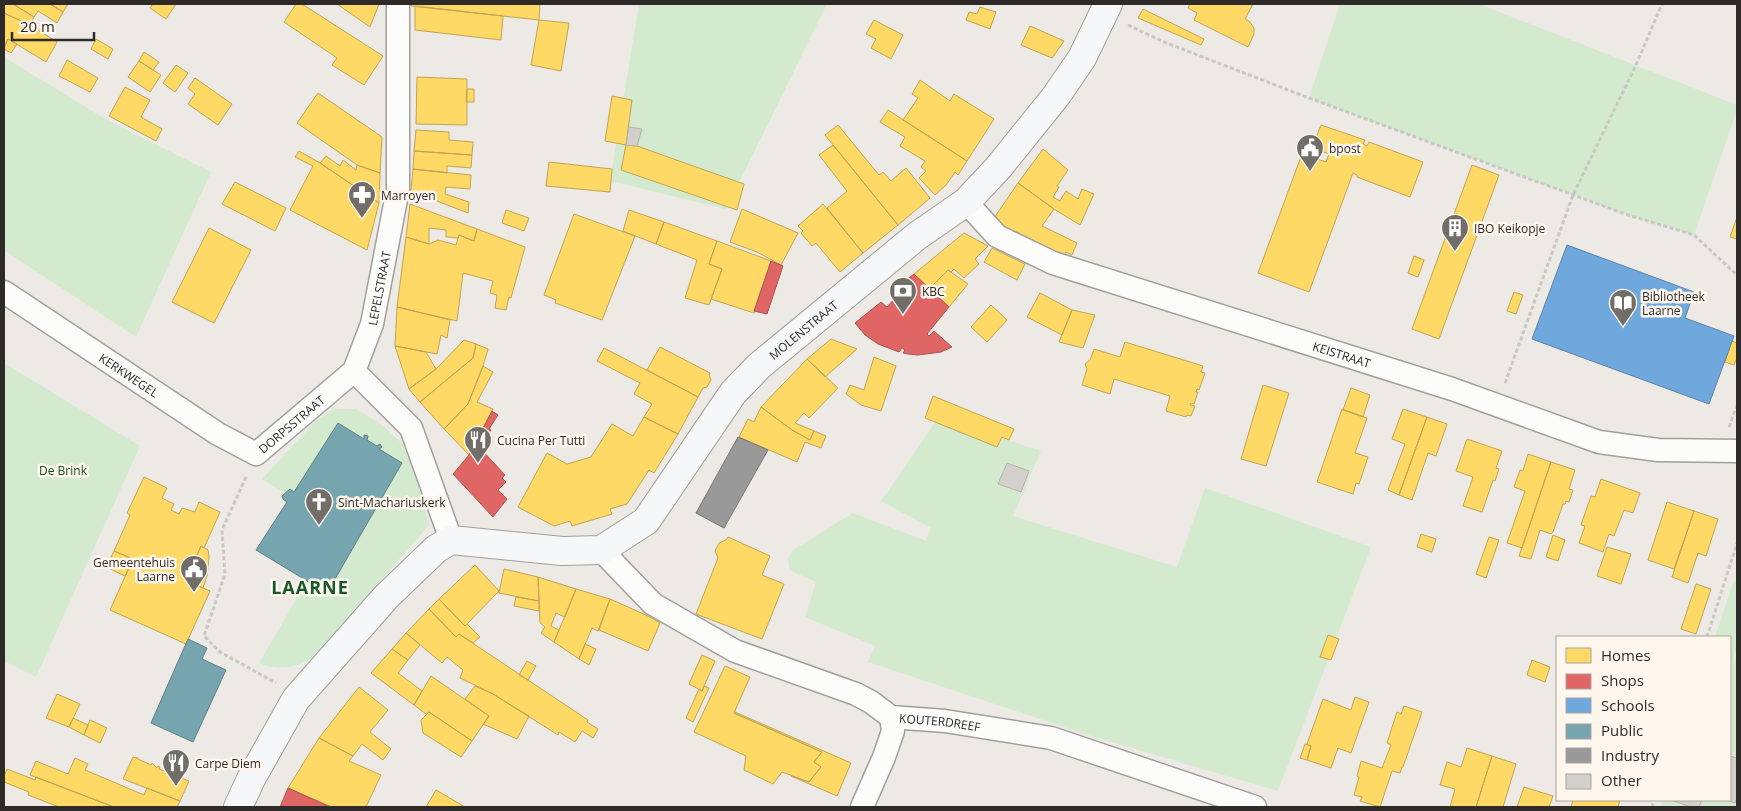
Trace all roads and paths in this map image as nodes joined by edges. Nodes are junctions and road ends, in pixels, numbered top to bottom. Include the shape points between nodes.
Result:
1 (398, 4) edge
2 (1662, 4) edge
3 (1104, 11) edge
4 (1573, 196) junction
5 (966, 202) junction
6 (1737, 275) edge
7 (4, 292) edge
8 (354, 371) junction
9 (1496, 404) junction
10 (1737, 451) edge
11 (256, 454) junction
12 (451, 540) junction
13 (1737, 543) edge
14 (601, 550) junction
15 (1707, 636) edge
16 (296, 699) junction
17 (891, 717) junction
18 (238, 807) edge
19 (862, 807) edge
20 (1255, 807) edge

1 - 8 street, LEPELSTRAAT via 398,189 372,324
2 - 4 path
3 - 4 path via 1164,42
3 - 5 street, MOLENSTRAAT via 1082,58 1056,96
4 - 6 path via 1694,235
4 - 9 path
5 - 9 street, KEISTRAAT via 997,236 1053,262
5 - 14 street, MOLENSTRAAT via 917,236 759,366 733,393 646,521
7 - 11 street, KERKWEGEL via 218,434
8 - 11 street, DORPSSTRAAT
8 - 12 street via 412,428
9 - 10 street, KEISTRAAT via 1600,442 1658,450
11 - 16 path, DORPSSTRAAT via 222,530 226,574 204,636 220,652 283,687
12 - 14 street via 562,551
12 - 16 street via 436,549 386,596
13 - 15 path
14 - 17 street, KOUTERDREEF via 653,604 735,651 856,694
16 - 18 street
17 - 19 street via 893,731
17 - 20 street, KOUTERDREEF via 945,721 1051,738

